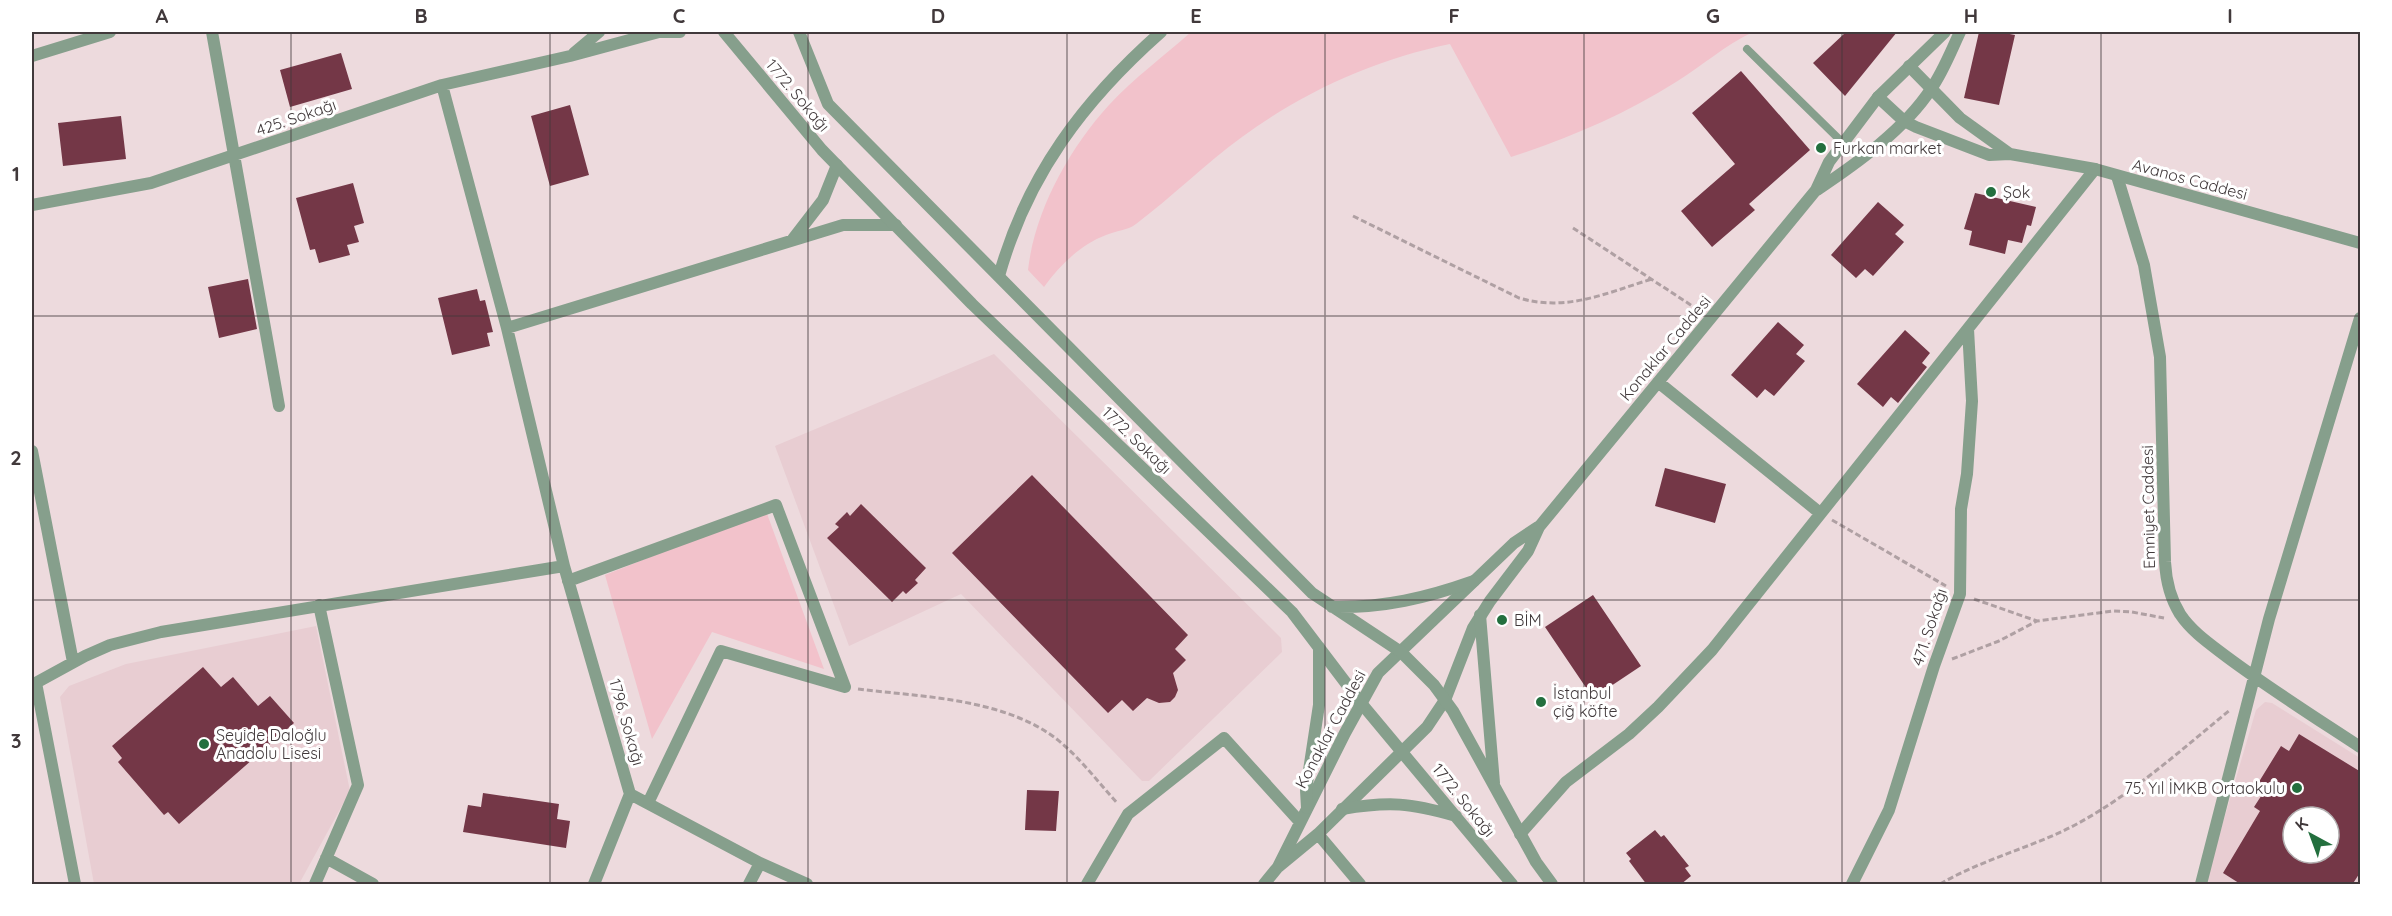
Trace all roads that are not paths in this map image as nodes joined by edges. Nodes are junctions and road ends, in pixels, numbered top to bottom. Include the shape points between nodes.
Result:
1 (110, 32) edge
2 (212, 32) edge
3 (599, 32) edge
4 (680, 32) edge
5 (724, 32) edge
6 (799, 32) edge
7 (1161, 32) edge
8 (1945, 32) edge
9 (1960, 32) edge
10 (1747, 49) dead end
11 (32, 56) edge
12 (570, 56) junction
13 (1909, 66) junction
14 (442, 85) junction
15 (1932, 88) junction
16 (1878, 97) junction
17 (1904, 121) junction
18 (1842, 142) junction
19 (2010, 154) junction
20 (234, 155) junction
21 (837, 165) junction
22 (2095, 170) junction
23 (2117, 176) junction
24 (1816, 190) junction
25 (32, 205) edge
26 (896, 225) junction
27 (793, 239) junction
28 (2361, 243) edge
29 (999, 276) junction
30 (2361, 318) edge
31 (507, 328) junction
32 (1968, 329) junction
33 (1659, 382) junction
34 (279, 406) dead end
35 (32, 451) edge
36 (35, 489) edge
37 (1820, 513) junction
38 (1539, 527) junction
39 (564, 566) junction
40 (568, 581) junction
41 (1474, 581) junction
42 (319, 605) junction
43 (1332, 607) junction
44 (1480, 615) junction
45 (1319, 647) junction
46 (1401, 652) junction
47 (73, 662) junction
48 (2254, 678) junction
49 (34, 684) edge
50 (1446, 700) junction
51 (1361, 703) junction
52 (2361, 747) edge
53 (1403, 752) junction
54 (1495, 790) junction
55 (630, 794) junction
56 (648, 803) junction
57 (1307, 808) junction
58 (1342, 809) junction
59 (1457, 816) junction
60 (1300, 822) junction
61 (1318, 834) junction
62 (1520, 834) junction
63 (326, 858) junction
64 (760, 863) junction
65 (1278, 867) junction
66 (75, 885) edge
67 (315, 885) edge
68 (373, 885) edge
69 (594, 885) edge
70 (749, 885) edge
71 (807, 885) edge
72 (1087, 885) edge
73 (1264, 885) edge
74 (1360, 885) edge
75 (1512, 885) edge
76 (1552, 885) edge
77 (1852, 885) edge
78 (2201, 885) edge

1 - 11 street
2 - 20 street
3 - 12 street, 425. Sokağı
4 - 12 street, 425. Sokağı via 659,32
5 - 21 street, 1772. Sokağı
6 - 29 street, 1772. Sokağı via 828,104
7 - 29 street via 1100,90 1061,140 1008,241
8 - 13 street, Konaklar Caddesi
9 - 15 street, Konaklar Caddesi
10 - 18 lane
12 - 14 street, 425. Sokağı
13 - 15 street, Avanos Caddesi
13 - 16 street, Konaklar Caddesi
14 - 20 street, 425. Sokağı
14 - 31 street, 1796. Sokağı
15 - 17 street, Konaklar Caddesi
15 - 19 street, Avanos Caddesi via 1966,123
16 - 17 street, Avanos Caddesi
16 - 18 street, Konaklar Caddesi
17 - 19 street, Avanos Caddesi via 1929,134 1989,154
17 - 24 street, Konaklar Caddesi via 1844,172
18 - 24 street, Konaklar Caddesi
19 - 22 street, Avanos Caddesi
20 - 25 street, 425. Sokağı via 152,183
20 - 34 street
21 - 26 street, 1772. Sokağı
21 - 27 street via 823,200
22 - 23 street, Avanos Caddesi
22 - 32 street
23 - 28 street, Avanos Caddesi
23 - 48 street, Emniyet Caddesi via 2142,255 2156,326 2166,575 2173,601 2197,634
24 - 33 street, Konaklar Caddesi
26 - 27 street via 843,225
26 - 45 street, 1772. Sokağı via 972,304 1292,612
27 - 31 street
29 - 43 street, 1772. Sokağı via 1312,593
30 - 48 street
31 - 39 street, 1796. Sokağı
32 - 37 street
32 - 77 street, 471. Sokağı via 1972,401 1961,509 1960,594 1889,810
33 - 37 street
33 - 38 street, Konaklar Caddesi
35 - 36 street
36 - 47 street
37 - 62 street via 1685,679 1629,734 1566,782
38 - 41 street, Konaklar Caddesi via 1514,543
38 - 44 street, Konaklar Caddesi via 1528,551
39 - 40 street, 1796. Sokağı
39 - 42 street
40 - 55 street, 1796. Sokağı
40 - 56 street via 776,505 844,687 721,651
41 - 43 street via 1398,603 1367,608
41 - 46 street, Konaklar Caddesi
42 - 47 street via 161,632 110,645
42 - 63 street via 358,784
43 - 46 street, 1772. Sokağı
44 - 50 street, Konaklar Caddesi
44 - 54 street
45 - 51 street, 1772. Sokağı
45 - 57 street via 1319,705 1306,790
46 - 50 street, 1772. Sokağı
46 - 51 street, Konaklar Caddesi via 1378,673
47 - 49 street
48 - 52 street, Emniyet Caddesi
48 - 78 street
49 - 66 street
50 - 53 street, Konaklar Caddesi
50 - 54 street, 1772. Sokağı
51 - 53 street, 1772. Sokağı
51 - 57 street, Konaklar Caddesi
53 - 58 street, Konaklar Caddesi
53 - 59 street, 1772. Sokağı
54 - 62 street, 1772. Sokağı
55 - 56 street
55 - 69 street
56 - 64 street
57 - 60 street, Konaklar Caddesi
58 - 59 street via 1395,803
58 - 61 street, Konaklar Caddesi
59 - 75 street, 1772. Sokağı
60 - 65 street, Konaklar Caddesi
60 - 72 street via 1224,738 1128,814
61 - 65 street, Konaklar Caddesi
61 - 74 street
62 - 76 street, 1772. Sokağı
63 - 67 street
63 - 68 street
64 - 70 street
64 - 71 street
65 - 73 street, Konaklar Caddesi

